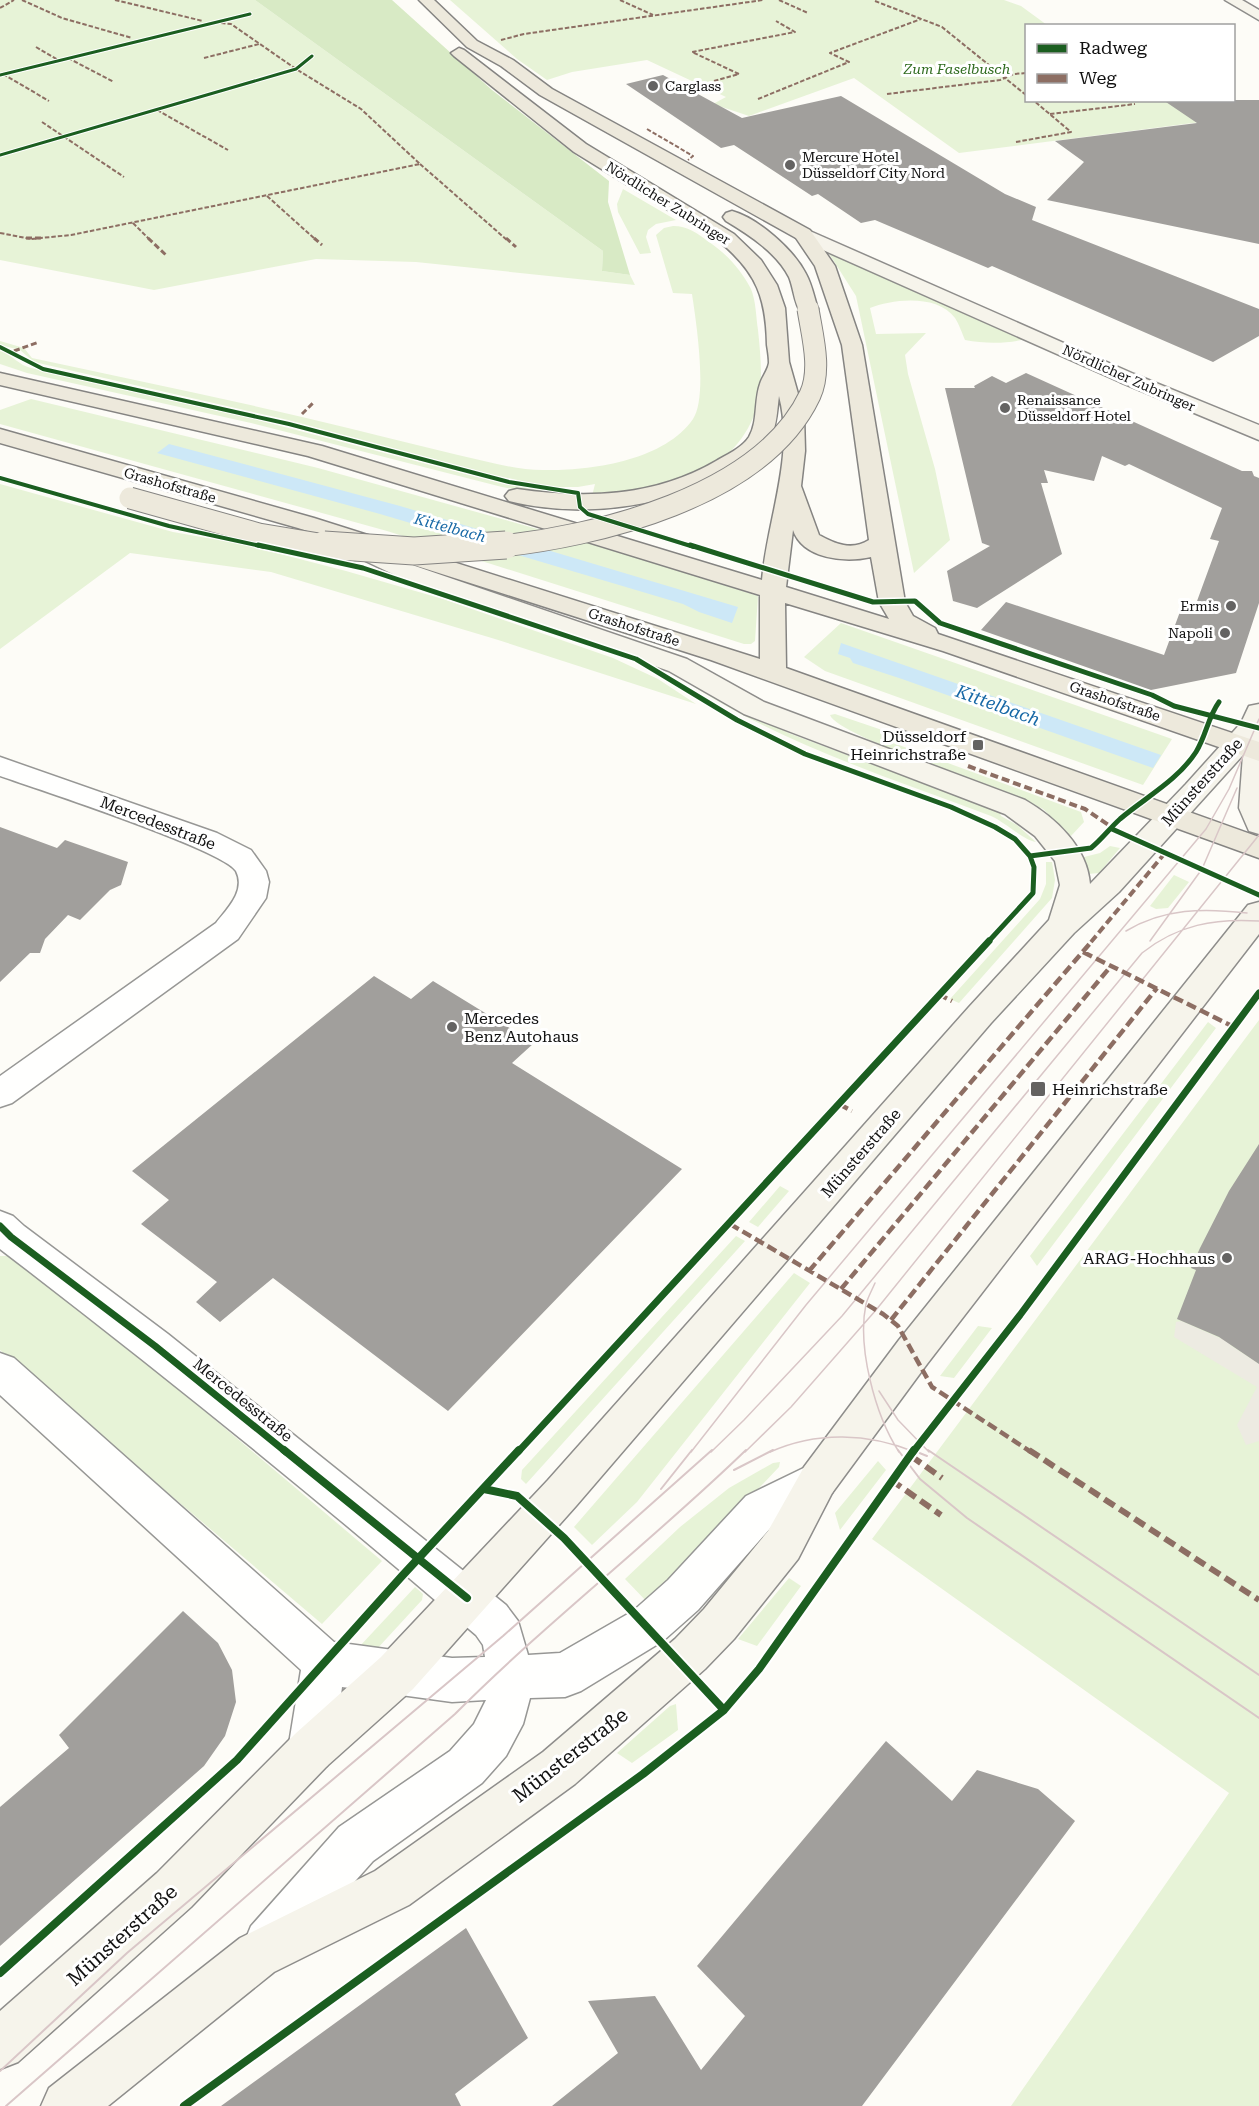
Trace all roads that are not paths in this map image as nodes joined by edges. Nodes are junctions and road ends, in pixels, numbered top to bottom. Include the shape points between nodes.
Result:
1 (426, 0) edge
2 (1232, 0) edge
3 (1259, 16) edge
4 (447, 43) dead end
5 (471, 44) junction
6 (636, 160) dead end
7 (656, 173) dead end
8 (677, 185) dead end
9 (718, 209) dead end
10 (802, 234) junction
11 (780, 362) junction
12 (10, 381) edge
13 (6, 402) dead end
14 (1259, 433) edge
15 (0, 436) edge
16 (314, 451) junction
17 (0, 459) edge
18 (790, 487) junction
19 (306, 523) junction
20 (881, 543) junction
21 (773, 595) junction
22 (952, 646) junction
23 (773, 663) junction
24 (804, 728) junction
25 (1253, 737) edge
26 (0, 766) edge
27 (1172, 816) junction
28 (1259, 825) edge
29 (1259, 848) edge
30 (1259, 913) edge
31 (1063, 925) junction
32 (0, 1094) edge
33 (0, 1226) edge
34 (0, 1370) edge
35 (818, 1480) junction
36 (467, 1598) junction
37 (324, 1662) junction
38 (397, 1673) junction
39 (511, 1677) junction
40 (311, 1750) junction
41 (256, 1955) junction
42 (0, 2044) edge
43 (68, 2106) edge

1 - 5 main road, Nördlicher Zubringer
2 - 3 main road
4 - 11 main road, Nördlicher Zubringer via 580,148 708,225 747,254 771,294
5 - 6 main road via 548,107
5 - 10 main road, Nördlicher Zubringer via 507,63 546,92
7 - 8 main road
9 - 17 main road, bridge via 770,244 789,262 799,279 814,349 811,392 784,436 700,493 658,510 604,527 514,545 408,552 301,543 217,523
10 - 14 main road, Nördlicher Zubringer
10 - 20 main road, Nördlicher Zubringer via 825,266 852,345
11 - 16 main road via 756,443 698,480 642,496 579,501 526,498 376,459
11 - 18 main road, Nördlicher Zubringer via 793,414
12 - 13 main road via 23,388
12 - 16 main road, Grashofstraße
15 - 19 main road, Grashofstraße
16 - 21 main road, Grashofstraße
18 - 20 main road via 808,538 844,553 865,552
18 - 21 main road, Nördlicher Zubringer via 776,556
19 - 23 main road, Grashofstraße
19 - 24 main road via 406,571 678,665 754,708
20 - 22 main road, Nördlicher Zubringer via 896,611 903,621
21 - 22 main road, Grashofstraße
21 - 23 main road, Nördlicher Zubringer
22 - 25 main road, Grashofstraße
23 - 24 main road via 774,690 782,708
23 - 27 main road, Grashofstraße
24 - 31 main road via 1015,807 1040,822 1065,852 1075,884
25 - 27 main road, Münsterstraße
25 - 28 main road via 1253,808
26 - 32 street, Mercedesstraße via 207,840 241,858 254,882 248,905 227,931
27 - 29 main road, Grashofstraße
27 - 31 main road, Münsterstraße via 1108,885
30 - 35 main road, Münsterstraße via 913,1352
31 - 36 main road, Münsterstraße
33 - 36 street, Mercedesstraße
34 - 37 street
35 - 39 street, Münsterstraße via 760,1510 683,1595 648,1626 566,1675
35 - 41 main road, Münsterstraße via 783,1545 718,1624 647,1694 559,1768 392,1888
36 - 38 main road, Münsterstraße
36 - 39 street, Münsterstraße via 503,1636
37 - 38 street
37 - 40 street
38 - 39 street, Münsterstraße via 452,1680
38 - 40 main road, Münsterstraße
39 - 41 street, Münsterstraße via 507,1708 490,1740 466,1767 356,1844
40 - 42 main road, Münsterstraße via 174,1890
41 - 43 main road, Münsterstraße

